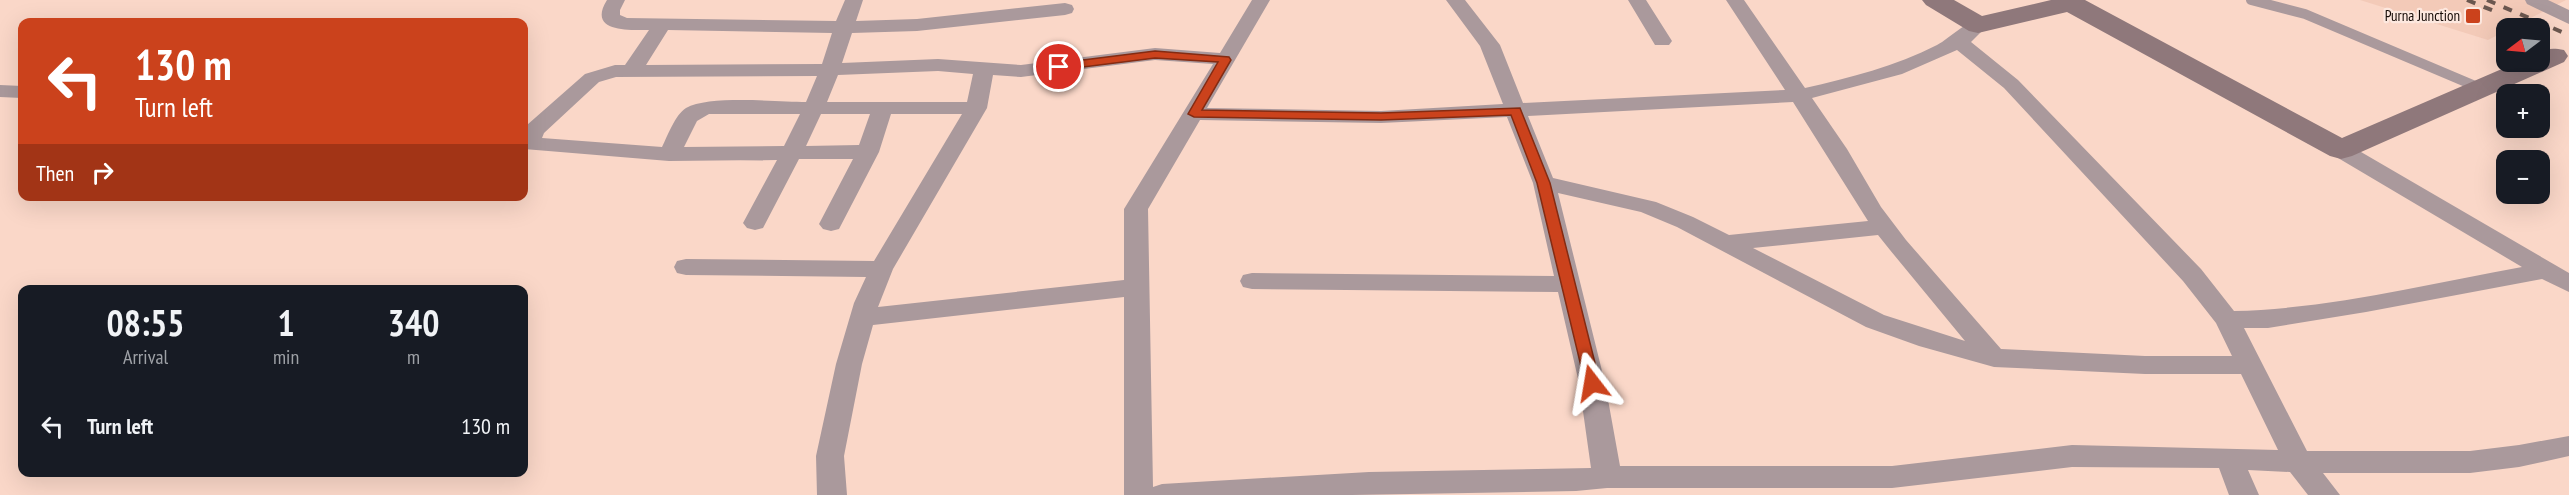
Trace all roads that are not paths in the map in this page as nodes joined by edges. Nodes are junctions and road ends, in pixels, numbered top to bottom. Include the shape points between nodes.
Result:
1 (616, 0) edge
2 (854, 0) edge
3 (1261, 0) edge
4 (1455, 0) edge
5 (1637, 0) edge
6 (1735, 0) edge
7 (1935, 0) edge
8 (2251, 0) edge
9 (2534, 0) edge
10 (2090, 5) edge
11 (1065, 9) dead end
12 (971, 10) edge
13 (2569, 18) edge
14 (662, 25) junction
15 (843, 27) junction
16 (1969, 34) junction
17 (1662, 41) dead end
18 (2554, 56) dead end
19 (1225, 60) junction
20 (984, 68) junction
21 (830, 69) junction
22 (632, 70) junction
23 (2480, 88) junction
24 (0, 92) edge
25 (18, 92) edge
26 (1800, 95) junction
27 (976, 108) junction
28 (882, 109) junction
29 (812, 110) junction
30 (1516, 111) junction
31 (1194, 114) junction
32 (528, 115) edge
33 (550, 116) junction
34 (2341, 150) junction
35 (791, 152) junction
36 (868, 152) junction
37 (669, 154) junction
38 (1544, 183) junction
39 (755, 223) dead end
40 (831, 224) dead end
41 (1885, 227) junction
42 (1726, 243) junction
43 (686, 267) dead end
44 (881, 269) junction
45 (2546, 270) junction
46 (1252, 281) dead end
47 (1568, 284) junction
48 (2569, 284) edge
49 (1138, 287) junction
50 (863, 318) junction
51 (2227, 320) junction
52 (1994, 358) junction
53 (2248, 365) junction
54 (2569, 446) edge
55 (2229, 458) junction
56 (2298, 462) junction
57 (1607, 477) junction
58 (1899, 486) edge
59 (1579, 488) edge
60 (832, 495) edge
61 (1139, 495) edge
62 (1162, 495) edge
63 (2244, 495) edge
64 (2325, 495) edge

1 - 14 street via 610,18 624,24
2 - 15 street
3 - 19 street
4 - 30 street via 1490,45
5 - 17 street
6 - 26 street
7 - 16 main road
8 - 23 lane via 2305,14
9 - 13 street
10 - 16 main road via 2072,3
10 - 34 main road
11 - 12 street
12 - 15 street via 917,25
14 - 15 street
14 - 22 street
15 - 21 street
16 - 26 street via 1947,49 1839,87
16 - 51 street via 2011,84 2192,275
18 - 23 main road
19 - 20 street via 1155,54 1037,70
19 - 31 street
20 - 21 street via 938,65
20 - 27 street
21 - 22 street
21 - 29 street
22 - 33 street via 592,78
23 - 34 main road
24 - 25 street
26 - 30 street
26 - 41 street
27 - 28 street
27 - 44 street
28 - 29 street
28 - 36 street
29 - 35 street
29 - 37 street via 699,110 688,118
30 - 31 street via 1381,117
30 - 38 street
31 - 49 street via 1136,209
32 - 33 street
33 - 37 street via 536,130 531,144
34 - 45 street
35 - 36 street
35 - 37 street
35 - 39 street
36 - 40 street
38 - 42 street via 1648,207
38 - 47 street
41 - 42 street
41 - 52 street
42 - 52 street via 1875,321
43 - 44 street
44 - 50 street
45 - 48 street
45 - 51 street via 2268,319
46 - 47 street
47 - 57 street via 1592,383
49 - 50 street
49 - 61 street
50 - 60 street via 849,363 830,456
51 - 53 street
52 - 53 street
53 - 56 street
54 - 56 street via 2470,462
55 - 56 street
55 - 58 street via 2072,456
55 - 63 street
56 - 64 street
57 - 58 street
57 - 59 street
59 - 62 street via 1369,483

